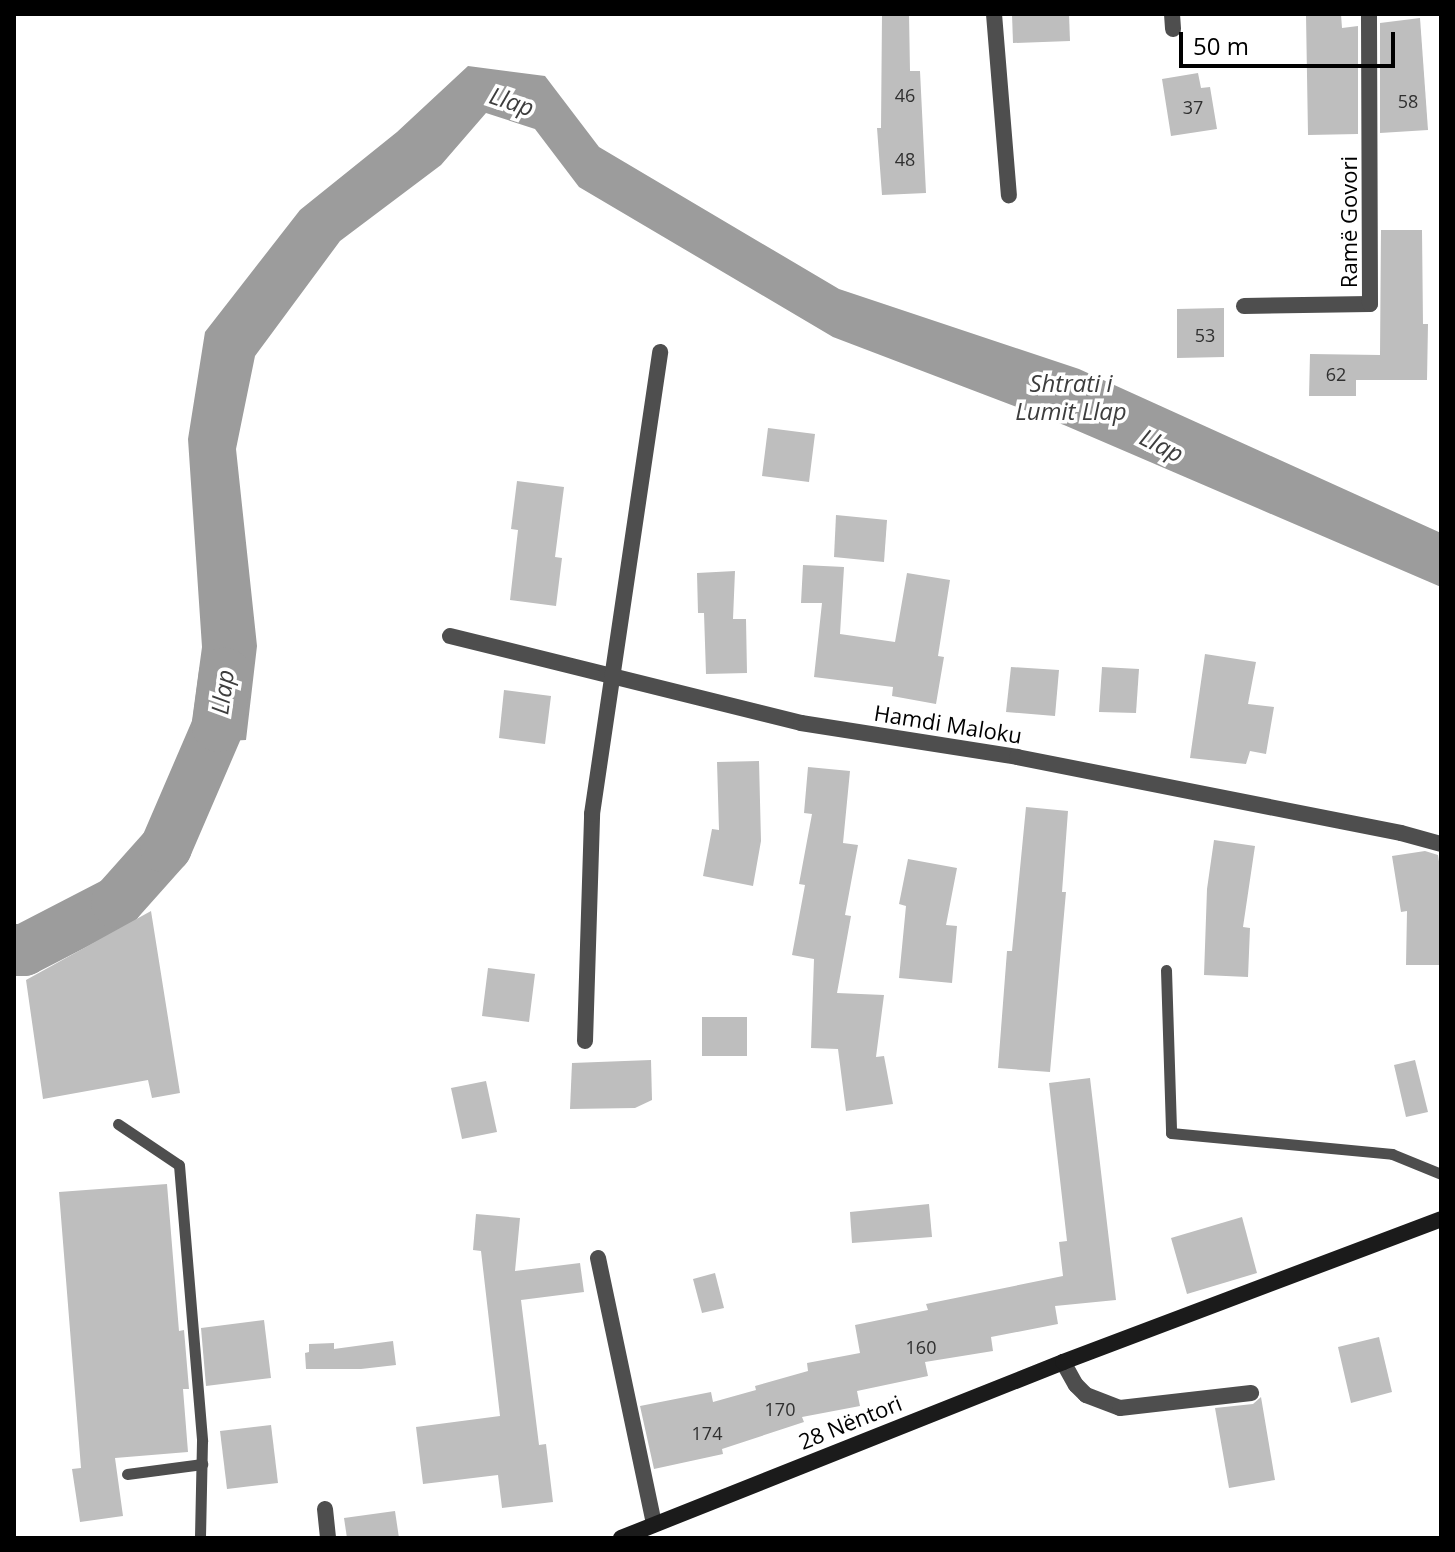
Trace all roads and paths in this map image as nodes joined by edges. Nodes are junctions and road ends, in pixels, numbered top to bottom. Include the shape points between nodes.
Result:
1 (994, 14) edge
2 (1369, 14) edge
3 (1009, 195) dead end
4 (1244, 306) dead end
5 (660, 352) dead end
6 (450, 636) dead end
7 (611, 676) junction
8 (1441, 844) edge
9 (1166, 970) dead end
10 (585, 1041) dead end
11 (118, 1124) dead end
12 (1441, 1174) edge
13 (1441, 1219) edge
14 (598, 1258) dead end
15 (1063, 1362) junction
16 (1251, 1393) dead end
17 (202, 1464) junction
18 (127, 1474) dead end
19 (325, 1509) dead end
20 (654, 1524) junction
21 (200, 1538) edge
22 (328, 1538) edge
23 (621, 1538) edge

1 - 3 street
2 - 4 street, Ramë Govori via 1370,304
5 - 7 street
6 - 7 street, Hamdi Maloku
7 - 8 street, Hamdi Maloku via 801,723 1017,757
7 - 10 street via 592,814
9 - 12 lane via 1171,1133 1392,1154
11 - 17 lane via 179,1165
13 - 15 main road, 28 Nëntori
14 - 20 street
15 - 16 street via 1086,1395 1120,1408
15 - 20 main road, 28 Nëntori
17 - 18 lane
17 - 21 lane
19 - 22 street
20 - 23 main road, 28 Nëntori

